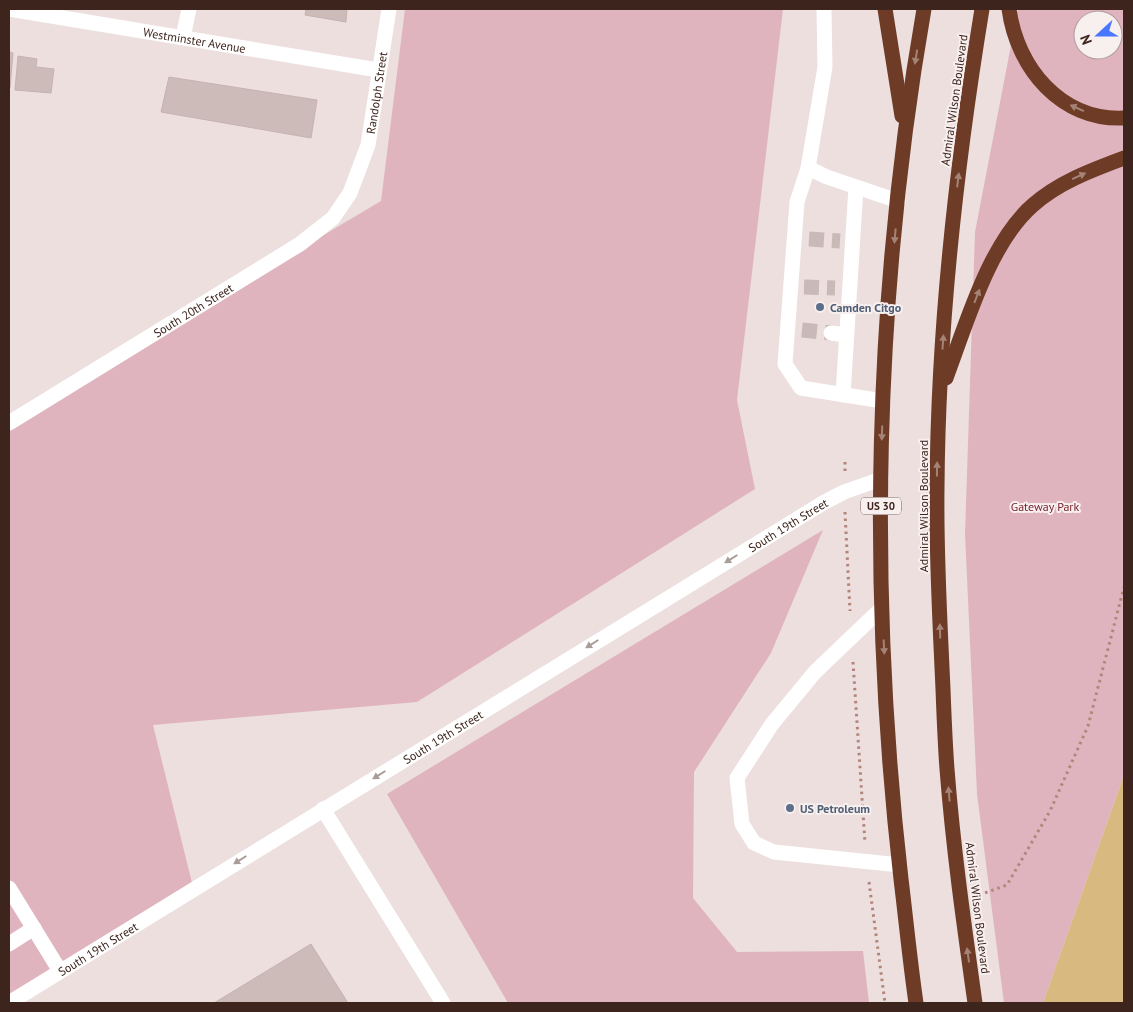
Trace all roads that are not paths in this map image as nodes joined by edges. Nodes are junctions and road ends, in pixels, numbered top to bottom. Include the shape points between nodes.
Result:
1 (9, 9) edge
2 (188, 9) edge
3 (389, 9) edge
4 (824, 9) edge
5 (885, 9) edge
6 (924, 9) edge
7 (982, 9) edge
8 (1009, 9) edge
9 (183, 37) junction
10 (378, 70) junction
11 (1124, 118) edge
12 (905, 132) junction
13 (1124, 158) edge
14 (808, 168) junction
15 (357, 175) joint
16 (856, 187) junction
17 (898, 201) junction
18 (831, 333) tunnel mouth
19 (846, 335) junction
20 (941, 391) junction
21 (843, 395) junction
22 (883, 401) junction
23 (9, 423) edge
24 (881, 479) junction
25 (882, 608) junction
26 (323, 809) junction
27 (900, 865) junction
28 (9, 888) edge
29 (34, 928) junction
30 (9, 944) edge
31 (62, 969) junction
32 (9, 1003) edge
33 (443, 1003) edge
34 (916, 1003) edge
35 (975, 1003) edge

1 - 9 street, Westminster Avenue
2 - 9 street
3 - 10 street, Randolph Street
4 - 14 street via 825,67
5 - 12 highway
6 -> 12 highway, US 30
20 -> 7 highway, Admiral Wilson Boulevard via 954,215
11 -> 8 highway via 1084,111 1051,92 1031,71 1014,32
9 - 10 street, Westminster Avenue
10 - 15 street, Randolph Street via 368,145
12 - 17 highway, US 30
20 -> 13 highway via 980,289 996,254 1019,220 1031,206 1060,185
14 - 16 street
14 - 21 street via 797,202 802,239 794,330 785,364 801,388
15 - 23 street, South 20th Street via 350,193 333,218 300,244
16 - 17 street
16 - 19 street via 842,289
17 -> 22 highway, US 30
18 - 19 street
19 - 21 street
35 -> 20 highway, Admiral Wilson Boulevard via 947,770 937,545
21 - 22 street
22 -> 24 highway, US 30
24 - 25 highway, US 30
24 -> 26 street, South 19th Street via 823,503
25 -> 27 highway, US 30 via 889,746
25 - 27 street via 815,672 772,724 738,778 742,824 754,843 774,852
26 -> 31 street, South 19th Street
26 - 33 street
27 - 34 highway, US 30
28 - 29 street
29 - 30 street
29 - 31 street
31 - 32 street, South 19th Street

